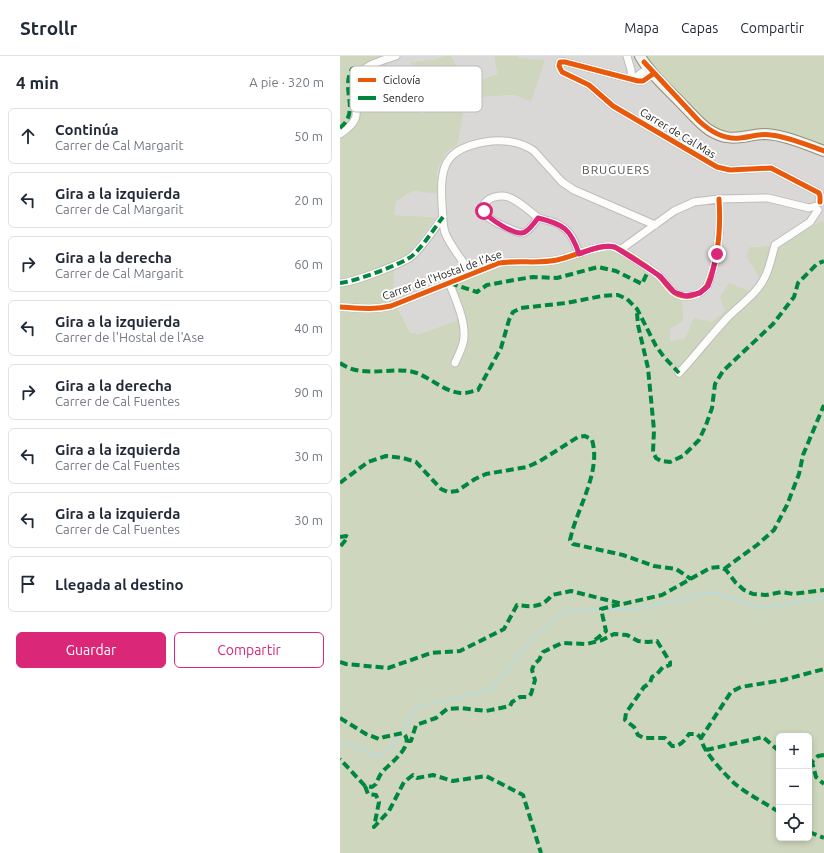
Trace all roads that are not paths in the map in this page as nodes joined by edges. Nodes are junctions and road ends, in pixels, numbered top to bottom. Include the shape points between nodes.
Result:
1 (396, 56) edge
2 (627, 56) edge
3 (644, 63) edge
4 (369, 66) edge
5 (632, 80) junction
6 (357, 112) edge
7 (340, 134) edge
8 (824, 151) edge
9 (719, 199) junction
10 (820, 206) edge
11 (443, 217) junction
12 (538, 218) junction
13 (655, 225) junction
14 (620, 250) junction
15 (579, 254) junction
16 (471, 274) junction
17 (448, 282) junction
18 (340, 283) edge
19 (340, 307) edge
20 (455, 364) dead end
21 (679, 373) dead end

1 - 4 street
2 - 5 street
3 - 5 street
3 - 8 main road via 699,121 718,135 734,138 771,135
5 - 10 street, Carrer de Cal Mas via 562,62 558,66 562,72 586,82 613,106 717,167 730,170 771,168 818,193
6 - 7 street via 350,127
9 - 10 street via 768,198 809,208
9 - 13 street via 684,206
9 - 14 street via 720,236 717,254 708,286 700,293 686,296 674,292 660,276
10 - 21 street via 810,222 775,245 766,277 757,290 726,319
11 - 13 street via 441,184 444,167 449,159 463,148 492,140 517,143 529,148 562,182 574,190
11 - 16 street via 445,234
11 - 18 street via 405,261
12 - 12 street via 523,233 492,220 484,211 484,206 492,197 507,196
12 - 15 street via 566,229 574,240
13 - 14 street
14 - 15 street, Carrer de l'Hostal de l'Ase via 605,246
15 - 16 street, Carrer de l'Hostal de l'Ase via 556,260 499,263
16 - 17 street, Carrer de l'Hostal de l'Ase
17 - 19 street, Carrer de l'Hostal de l'Ase via 391,306 374,309
17 - 20 street via 462,320 464,336

